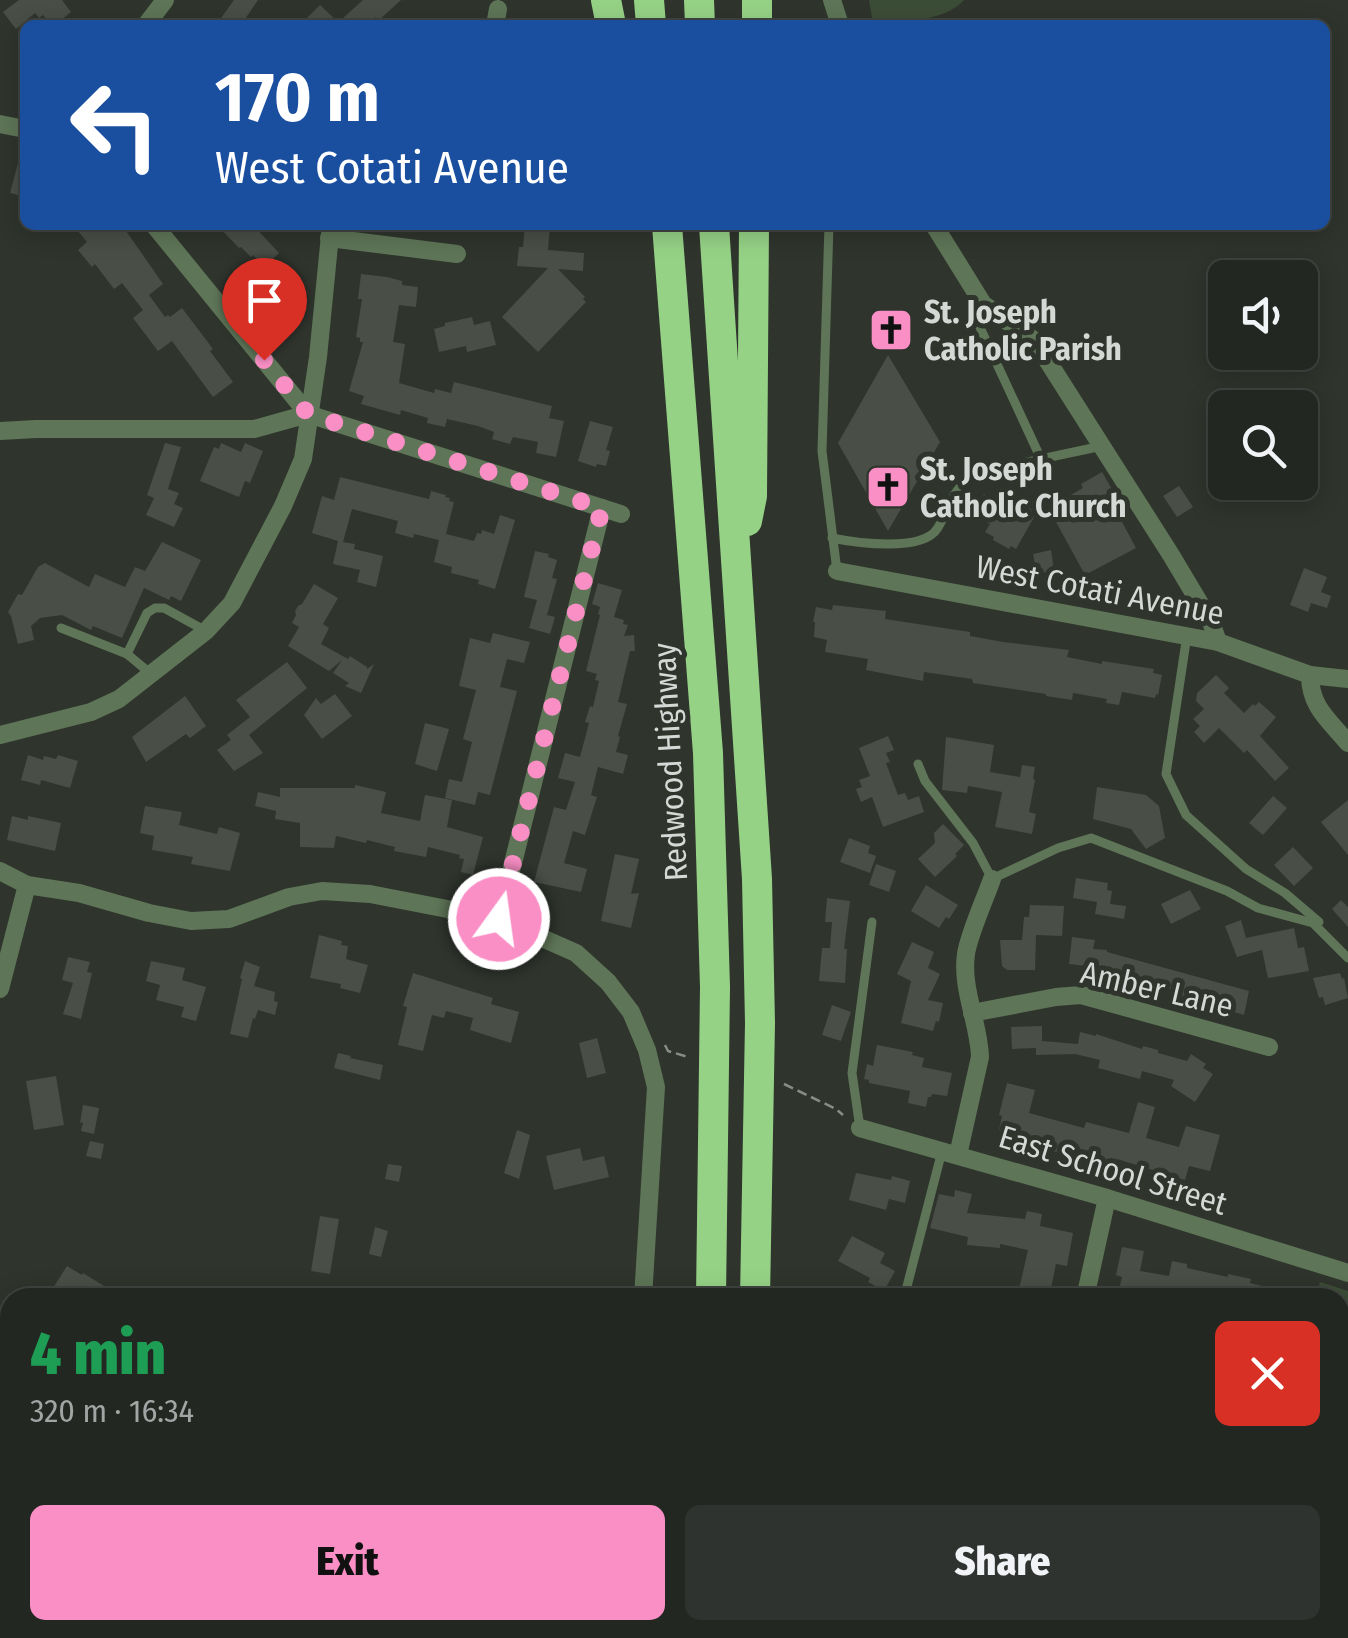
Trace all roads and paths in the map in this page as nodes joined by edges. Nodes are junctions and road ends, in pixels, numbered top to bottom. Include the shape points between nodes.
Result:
1 (165, 0) edge
2 (150, 20) edge
3 (158, 230) edge
4 (653, 230) edge
5 (667, 230) edge
6 (714, 230) edge
7 (754, 230) edge
8 (829, 230) edge
9 (937, 230) edge
10 (330, 231) edge
11 (457, 254) dead end
12 (983, 304) junction
13 (676, 334) junction
14 (308, 414) junction
15 (0, 432) edge
16 (1102, 446) junction
17 (1042, 459) junction
18 (602, 508) junction
19 (621, 514) dead end
20 (832, 538) junction
21 (737, 562) junction
22 (837, 571) joint
23 (61, 628) dead end
24 (206, 632) junction
25 (1187, 635) junction
26 (1218, 642) junction
27 (127, 654) junction
28 (152, 675) junction
29 (1310, 675) junction
30 (1348, 679) edge
31 (0, 735) edge
32 (1348, 743) edge
33 (918, 764) dead end
34 (0, 871) edge
35 (992, 879) junction
36 (27, 885) junction
37 (499, 919) junction
38 (872, 922) dead end
39 (1332, 942) junction
40 (1348, 958) edge
41 (0, 989) edge
42 (972, 1013) junction
43 (1269, 1046) dead end
44 (782, 1083) dead end
45 (860, 1128) junction
46 (950, 1153) junction
47 (1106, 1198) junction
48 (1348, 1273) edge
49 (644, 1288) edge
50 (710, 1288) edge
51 (754, 1288) edge
52 (907, 1288) edge
53 (1087, 1288) edge

1 - 2 street
3 - 14 street
4 - 13 highway
5 - 13 highway, Redwood Highway
6 - 21 highway
7 - 21 highway via 752,496
8 - 20 lane via 822,451
9 - 12 street
10 - 11 street
10 - 14 street
12 - 16 street via 1035,341
12 - 17 lane via 971,308
13 - 50 highway, Redwood Highway via 708,753 715,988
14 - 15 street via 254,430
14 - 18 street
14 - 24 street via 303,458 282,506 232,603
16 - 17 lane
16 - 26 street via 1212,622
17 - 20 lane via 963,483 926,539 861,544
18 - 19 street
18 - 37 street
20 - 22 lane
21 - 51 highway via 757,880
22 - 25 street, West Cotati Avenue
23 - 27 lane
24 - 27 lane via 155,608
24 - 28 street
25 - 26 street, West Cotati Avenue
25 - 39 lane via 1166,774 1186,815 1310,914
26 - 29 street, West Cotati Avenue
27 - 28 lane
28 - 31 street via 91,712
29 - 30 street, West Cotati Avenue
29 - 32 street via 1314,704
33 - 35 lane
34 - 36 street
35 - 39 lane via 1091,838 1258,908 1313,923
35 - 42 street via 966,954
36 - 37 street via 191,921 229,919 322,891
36 - 41 street
37 - 49 street via 576,953 631,1012 647,1050 656,1088
38 - 45 lane via 852,1073
39 - 40 lane
42 - 43 street, Amber Lane via 1081,995
42 - 46 street via 980,1057
44 - 45 path
45 - 46 street, East School Street
46 - 47 street, East School Street
46 - 52 lane
47 - 48 street, East School Street
47 - 53 street

